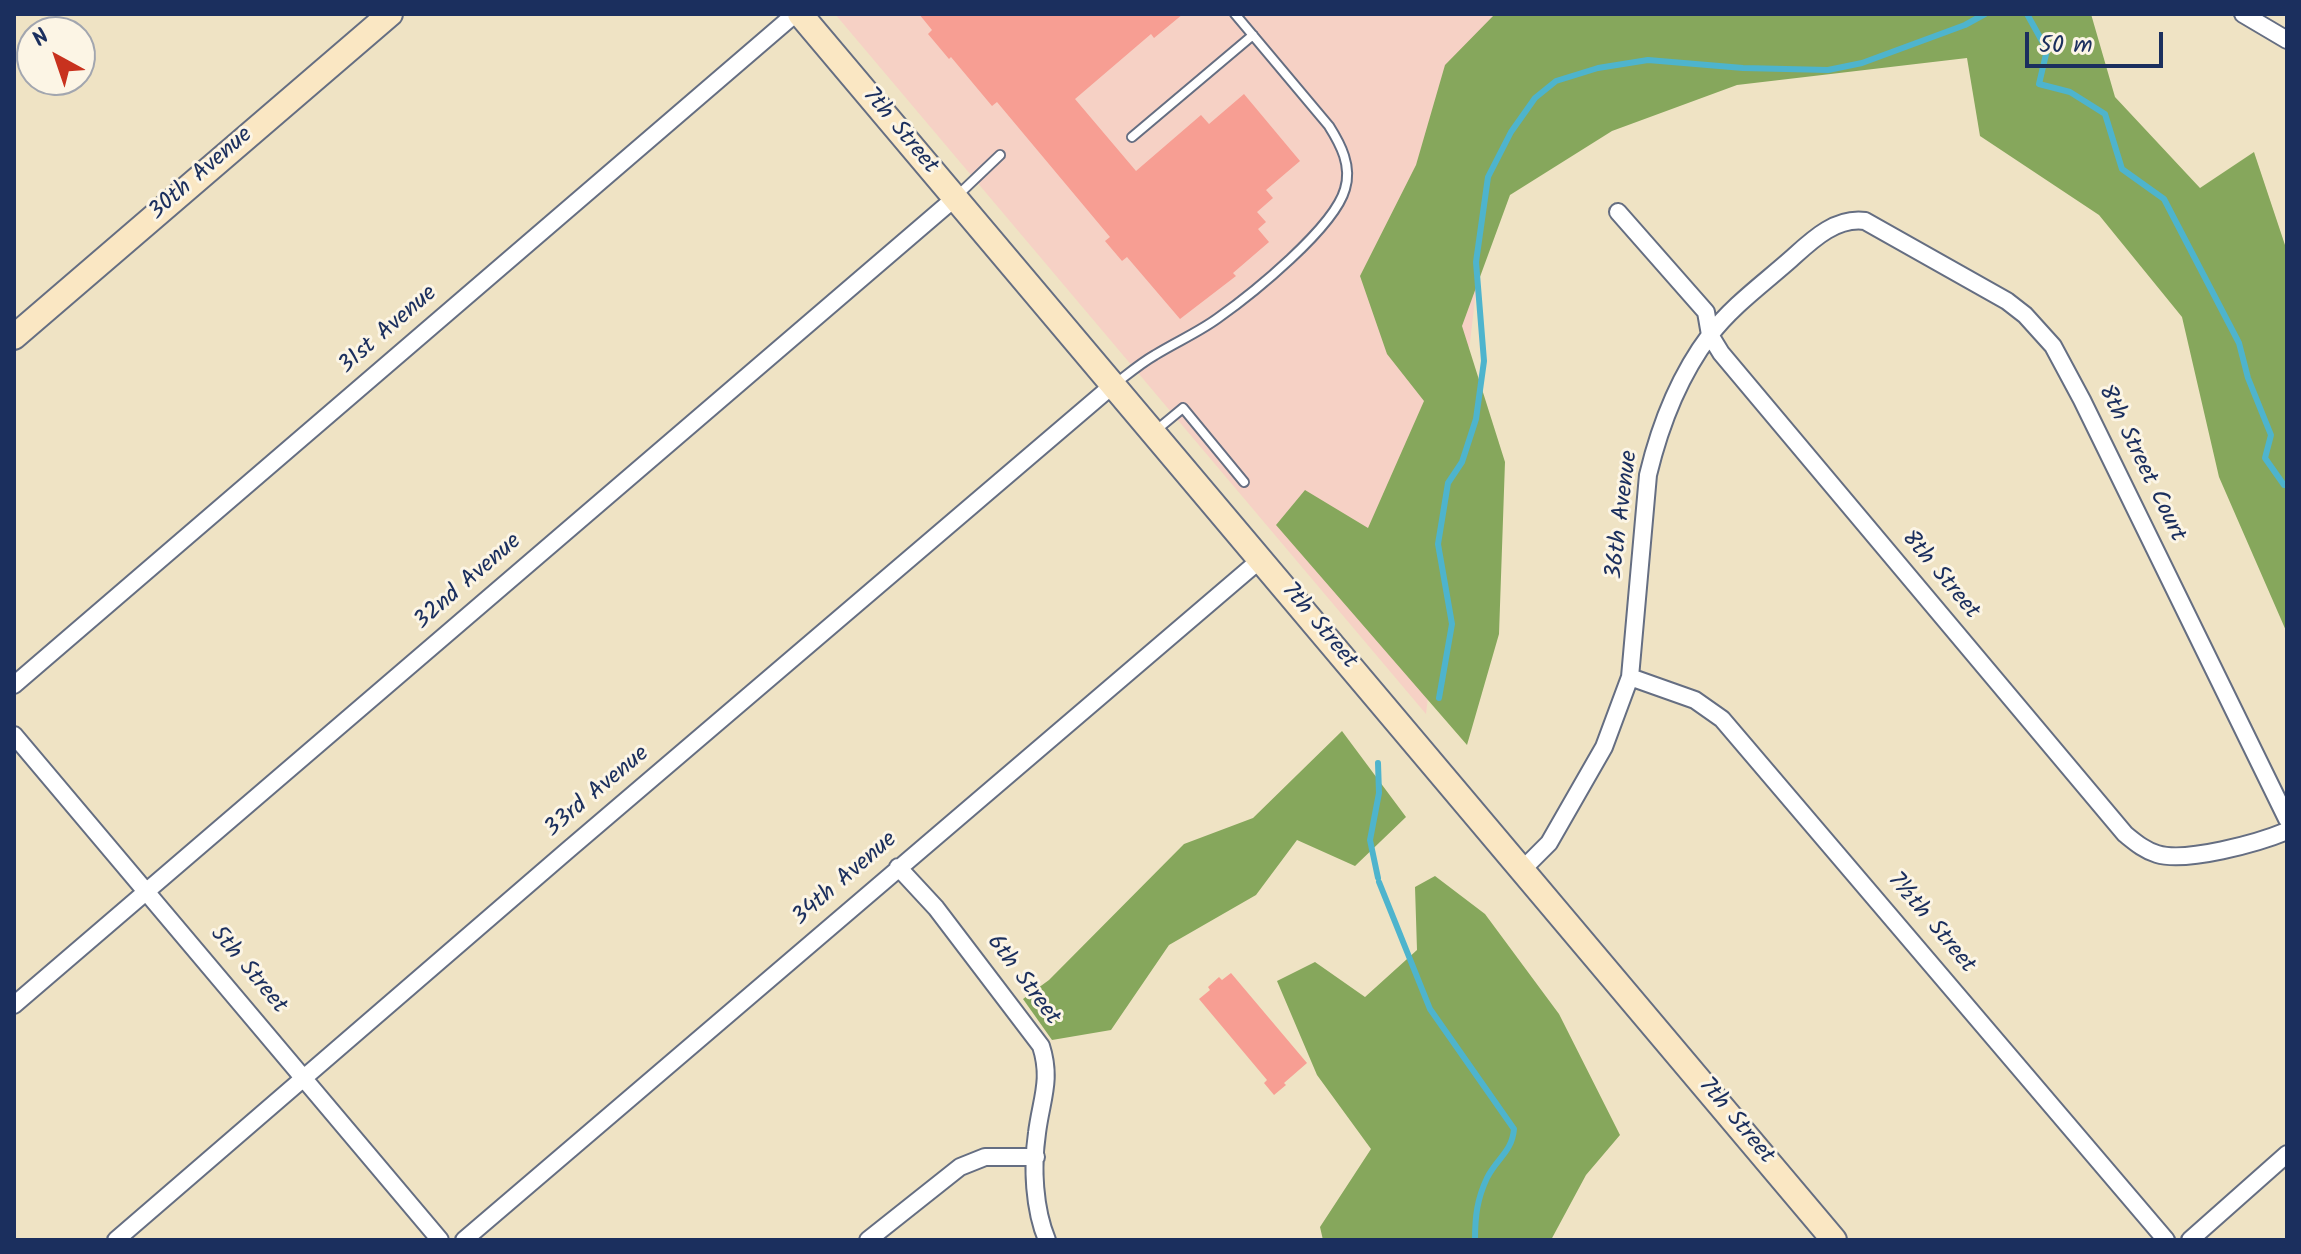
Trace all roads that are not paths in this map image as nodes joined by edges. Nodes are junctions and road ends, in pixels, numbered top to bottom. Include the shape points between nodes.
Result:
1 (390, 14) edge
2 (798, 14) edge
3 (1235, 14) edge
4 (2243, 14) edge
5 (1253, 35) junction
6 (2287, 40) edge
7 (1132, 137) dead end
8 (1000, 155) dead end
9 (955, 198) junction
10 (1618, 212) dead end
11 (1854, 219) joint
12 (1710, 335) junction
13 (14, 337) edge
14 (1113, 385) junction
15 (1154, 433) junction
16 (1244, 482) dead end
17 (1261, 559) junction
18 (1630, 677) junction
19 (14, 685) edge
20 (14, 735) edge
21 (2287, 819) edge
22 (2287, 831) edge
23 (898, 867) junction
24 (1522, 870) junction
25 (147, 890) junction
26 (14, 1005) edge
27 (304, 1077) junction
28 (2287, 1154) edge
29 (1036, 1157) junction
30 (116, 1240) edge
31 (440, 1240) edge
32 (464, 1240) edge
33 (868, 1240) edge
34 (1047, 1240) edge
35 (1834, 1240) edge
36 (2166, 1240) edge
37 (2190, 1240) edge

1 - 13 main road, 30th Avenue
2 - 9 main road, 7th Street
2 - 19 street, 31st Avenue
3 - 5 lane
4 - 6 street
5 - 7 lane
5 - 14 lane via 1340,143 1347,164 1345,188 1322,229 1297,253 1218,319
8 - 9 lane
9 - 14 main road, 7th Street
9 - 25 street, 32nd Avenue
10 - 12 street, 8th Street via 1706,312
11 - 12 street, 36th Avenue via 1813,240
11 - 21 street, 8th Street Court via 2007,301 2053,346
12 - 18 street, 36th Avenue via 1676,391 1648,475
12 - 22 street, 8th Street via 2125,834 2143,848 2172,856 2223,850
14 - 15 main road, 7th Street
14 - 27 street, 33rd Avenue
15 - 16 lane via 1183,408
15 - 17 main road, 7th Street
17 - 23 street, 34th Avenue
17 - 24 main road, 7th Street
18 - 24 street, 36th Avenue via 1604,747 1549,843
18 - 36 street, 7½th Street via 1695,700 1722,719
20 - 25 street, 5th Street
23 - 29 street, 6th Street via 936,908 1041,1046 1048,1070
23 - 32 street, 34th Avenue
24 - 35 main road, 7th Street
25 - 26 street, 32nd Avenue
25 - 27 street, 5th Street
27 - 30 street, 33rd Avenue
27 - 31 street, 5th Street
28 - 37 street
29 - 33 street via 985,1157 960,1167
29 - 34 street, 6th Street

